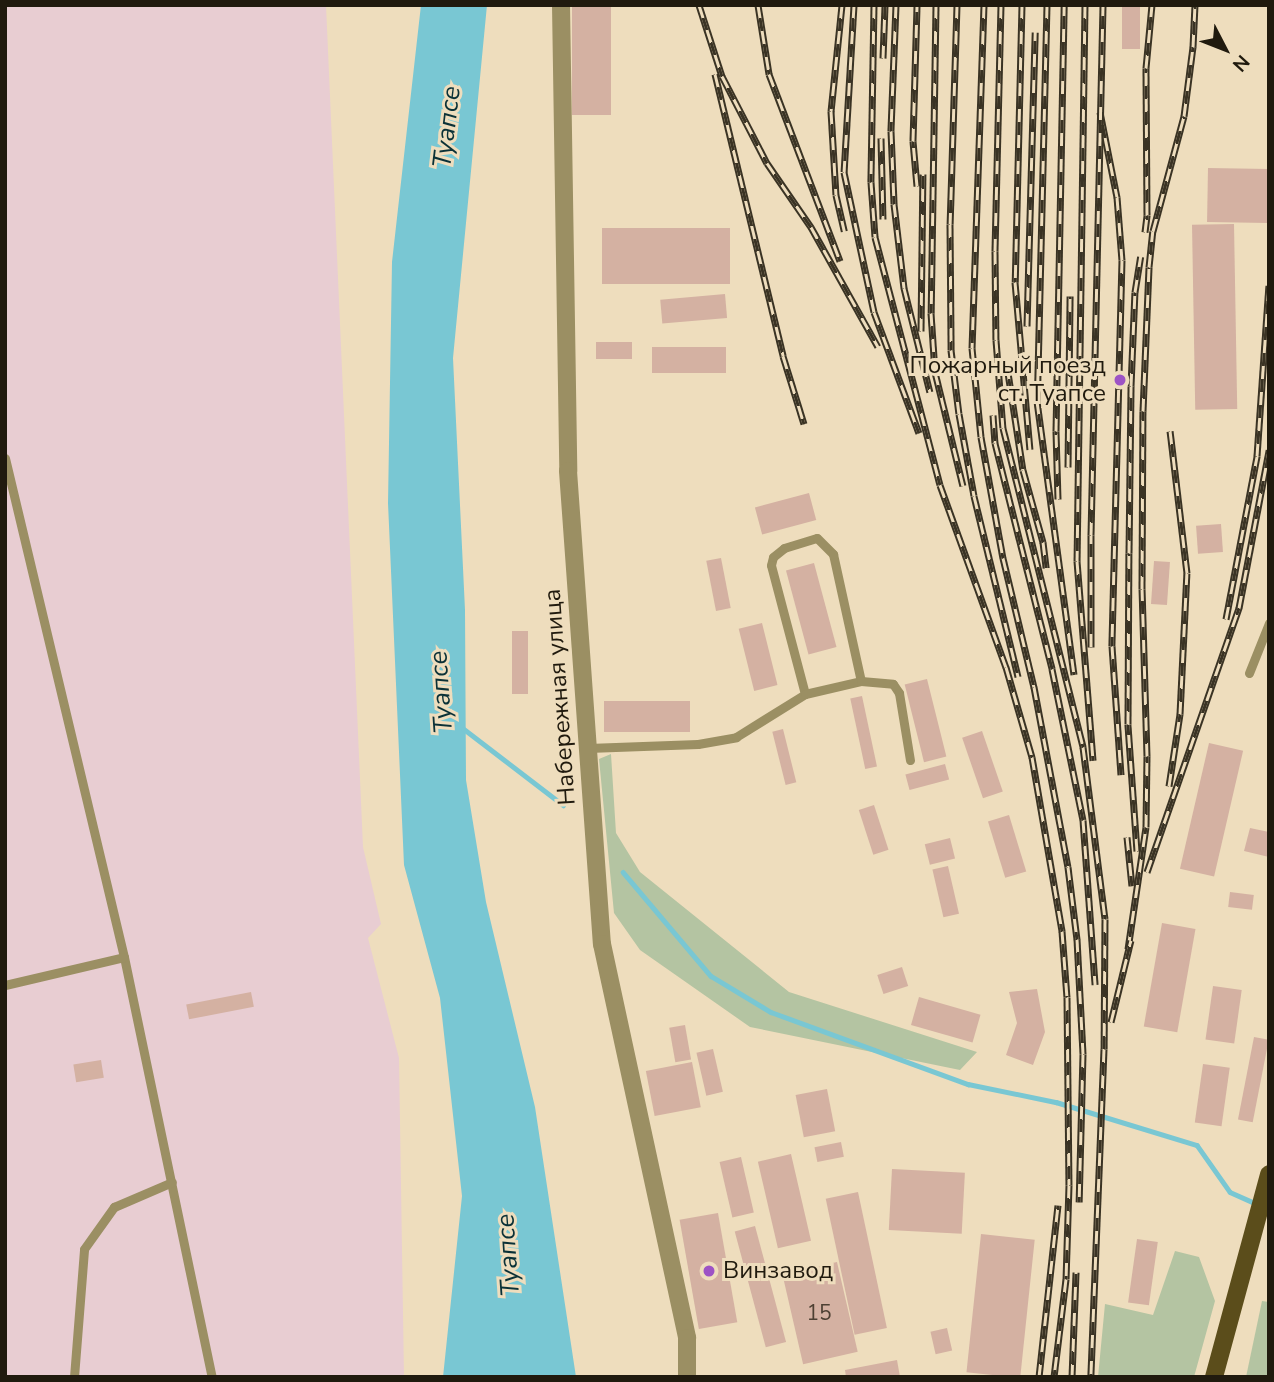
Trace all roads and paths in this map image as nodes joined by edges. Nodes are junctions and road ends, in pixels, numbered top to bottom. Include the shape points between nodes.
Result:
1 (561, 5) edge
2 (5, 458) edge
3 (1269, 623) edge
4 (1249, 673) dead end
5 (861, 681) junction
6 (805, 694) junction
7 (588, 748) junction
8 (910, 760) dead end
9 (124, 957) junction
10 (5, 985) edge
11 (172, 1182) junction
12 (1267, 1182) edge
13 (74, 1377) edge
14 (212, 1377) edge
15 (687, 1377) edge
16 (1214, 1377) edge

1 - 7 street, Набережная улица via 568,471
2 - 9 lane
3 - 4 lane
5 - 6 lane
5 - 6 lane via 832,554 817,538 784,548 771,565
5 - 8 lane via 893,684 899,693
6 - 7 lane via 736,737 698,744
7 - 15 street, Набережная улица via 602,944 687,1338
9 - 10 lane
9 - 11 lane
11 - 13 lane via 114,1207 84,1249
11 - 14 lane
12 - 16 main road

